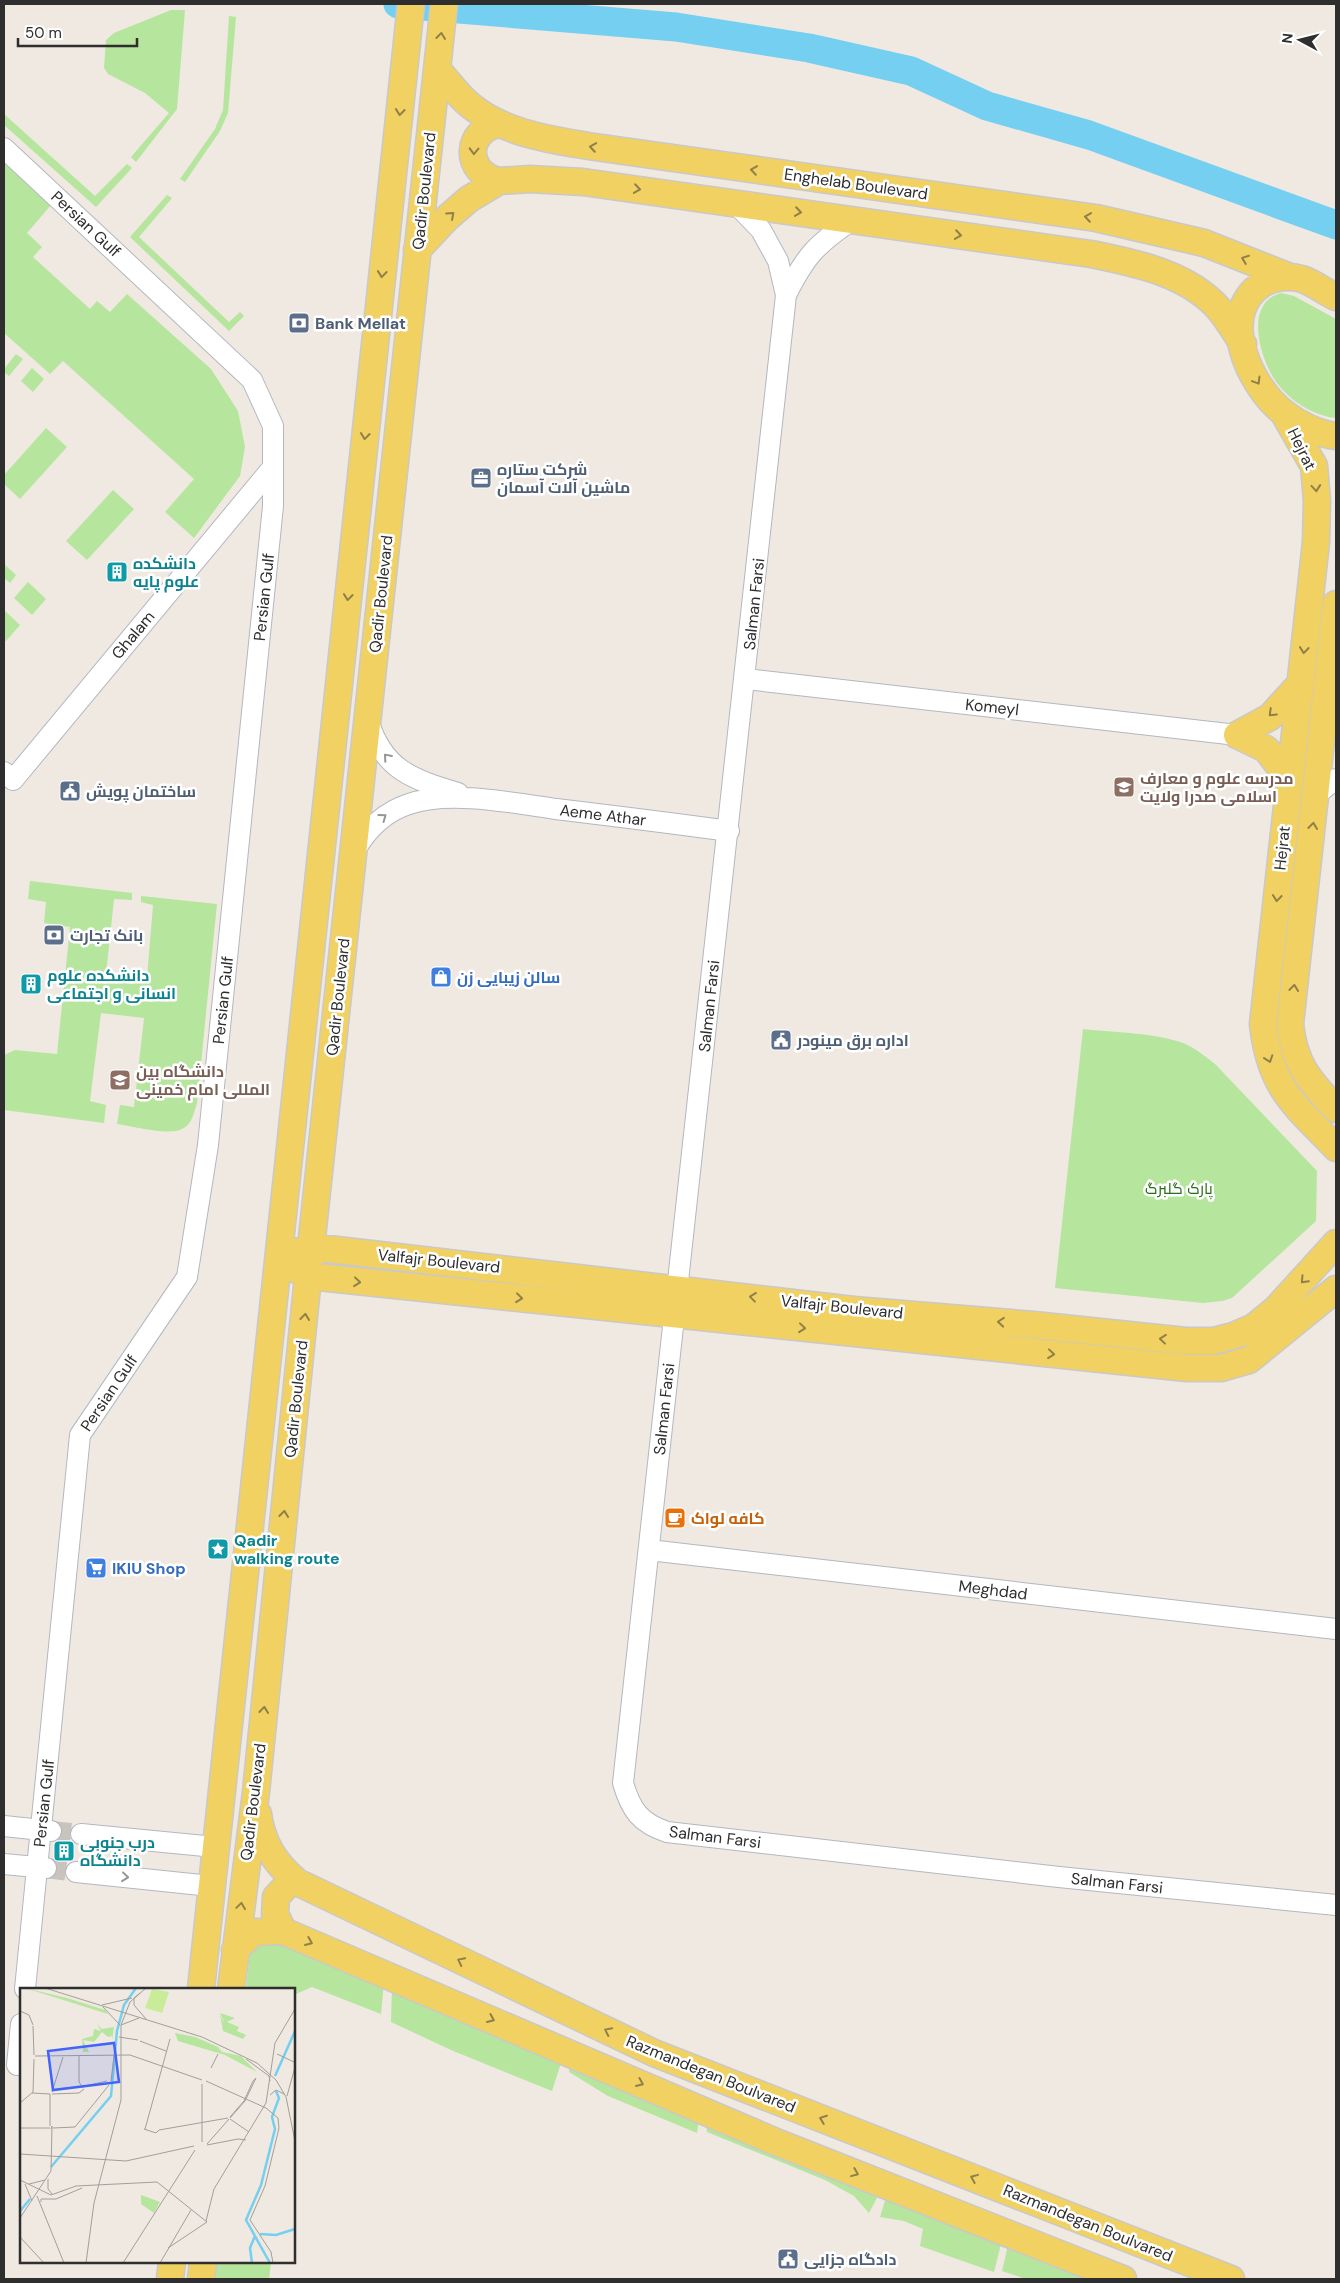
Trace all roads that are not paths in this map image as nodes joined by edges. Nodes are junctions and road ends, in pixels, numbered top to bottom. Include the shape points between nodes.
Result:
1 (411, 4) edge
2 (444, 4) edge
3 (437, 68) junction
4 (500, 124) junction
5 (4, 148) edge
6 (499, 180) junction
7 (736, 204) junction
8 (852, 220) junction
9 (417, 250) junction
10 (1290, 277) junction
11 (786, 295) junction
12 (1336, 297) edge
13 (1243, 344) junction
14 (1283, 412) junction
15 (1336, 436) edge
16 (274, 467) junction
17 (1336, 604) edge
18 (746, 679) junction
19 (1301, 683) junction
20 (1332, 688) edge
21 (368, 719) junction
22 (1237, 735) junction
23 (8, 776) edge
24 (1336, 779) edge
25 (1290, 780) junction
26 (1316, 795) junction
27 (477, 798) junction
28 (729, 831) junction
29 (353, 855) junction
30 (1263, 1024) junction
31 (1290, 1024) junction
32 (1336, 1109) edge
33 (1336, 1148) edge
34 (1336, 1244) edge
35 (311, 1247) junction
36 (277, 1259) junction
37 (309, 1276) junction
38 (678, 1288) junction
39 (1336, 1289) edge
40 (674, 1314) junction
41 (649, 1550) junction
42 (1336, 1629) edge
43 (256, 1792) junction
44 (4, 1826) edge
45 (47, 1830) junction
46 (81, 1834) tunnel mouth
47 (215, 1847) junction
48 (4, 1864) edge
49 (41, 1868) junction
50 (76, 1872) tunnel mouth
51 (297, 1882) junction
52 (211, 1886) junction
53 (1336, 1905) edge
54 (283, 1931) junction
55 (235, 1950) junction
56 (25, 1988) edge
57 (200, 1988) edge
58 (231, 1988) edge
59 (20, 2034) edge
60 (17, 2065) dead end
61 (172, 2263) edge
62 (203, 2263) edge
63 (170, 2279) edge
64 (201, 2279) edge
65 (1123, 2279) edge
66 (1231, 2279) edge

1 -> 36 main road, Qadir Boulevard
3 -> 2 main road, Qadir Boulevard
3 - 4 main road, Enghelab Boulevard via 471,106
3 - 9 main road, Qadir Boulevard
4 -> 6 main road via 481,132 473,151 480,171 491,179
10 -> 4 main road, Enghelab Boulevard via 1204,243 1096,218 588,146 530,135
5 - 16 street, Persian Gulf via 252,380 273,426
6 -> 7 main road via 584,182
9 -> 6 main road via 469,199
7 -> 8 main road
7 - 11 street, Salman Farsi via 761,230 778,261
8 - 11 street, Salman Farsi via 821,242 800,266
8 -> 13 main road via 1141,264 1187,284 1219,309
9 - 21 main road, Qadir Boulevard
10 - 12 main road, Enghelab Boulevard via 1302,279
10 - 13 main road via 1266,281 1248,297 1239,320
11 - 18 street, Salman Farsi
13 -> 14 main road via 1251,370 1265,393
14 - 15 main road via 1306,427
14 -> 19 main road, Hejrat via 1314,466 1318,501
16 - 23 street, Ghalam
16 - 45 street, Persian Gulf via 273,506 210,1125 187,1277 80,1435
17 - 20 main road, Hejrat
18 - 22 street, Komeyl
18 - 28 street, Salman Farsi
19 -> 22 main road via 1270,717
19 - 25 main road, Hejrat
20 - 26 main road, Hejrat
27 -> 21 street, Aeme Athar via 412,778 396,767 373,737
21 - 29 main road, Qadir Boulevard
22 - 25 main road via 1266,749
24 - 26 street
25 -> 30 main road, Hejrat
31 -> 26 main road, Hejrat
27 - 28 street, Aeme Athar
29 -> 27 street, Aeme Athar via 372,827 392,810 431,799
28 - 38 street, Salman Farsi
29 - 35 main road, Qadir Boulevard
30 - 31 main road
30 -> 33 main road, Hejrat via 1266,1051 1275,1076 1289,1099
31 - 32 main road, Hejrat via 1292,1045 1299,1064 1310,1082
34 -> 38 main road, Valfajr Boulevard via 1254,1327 1213,1341 854,1310
35 - 36 main road
35 - 37 main road, Qadir Boulevard
35 - 38 main road, Valfajr Boulevard
36 - 37 main road
36 - 47 main road, Qadir Boulevard
37 -> 40 main road, Valfajr Boulevard
43 -> 37 main road, Qadir Boulevard
38 - 40 street, Salman Farsi
40 -> 39 main road, Valfajr Boulevard via 1187,1368 1221,1368 1249,1360
40 - 41 street, Salman Farsi
41 - 42 street, Meghdad
41 - 53 street, Salman Farsi via 623,1783 628,1802 651,1827 667,1832 1049,1876
43 - 51 main road, Razmandegan Boulvared via 267,1849 279,1866
55 -> 43 main road, Qadir Boulevard
44 - 45 street
45 - 49 street, Persian Gulf
46 - 47 street
47 - 52 main road, Qadir Boulevard
48 - 49 street
49 - 56 street, Persian Gulf
50 -> 52 street
51 - 54 main road via 288,1884 276,1897 275,1914
66 -> 51 main road, Razmandegan Boulvared via 654,2053
52 - 57 main road, Qadir Boulevard
54 - 55 main road, Razmandegan Boulvared via 254,1932
54 -> 65 main road, Razmandegan Boulvared via 776,2142
55 - 58 main road, Qadir Boulevard
59 - 60 street
61 - 63 main road
62 - 64 main road

